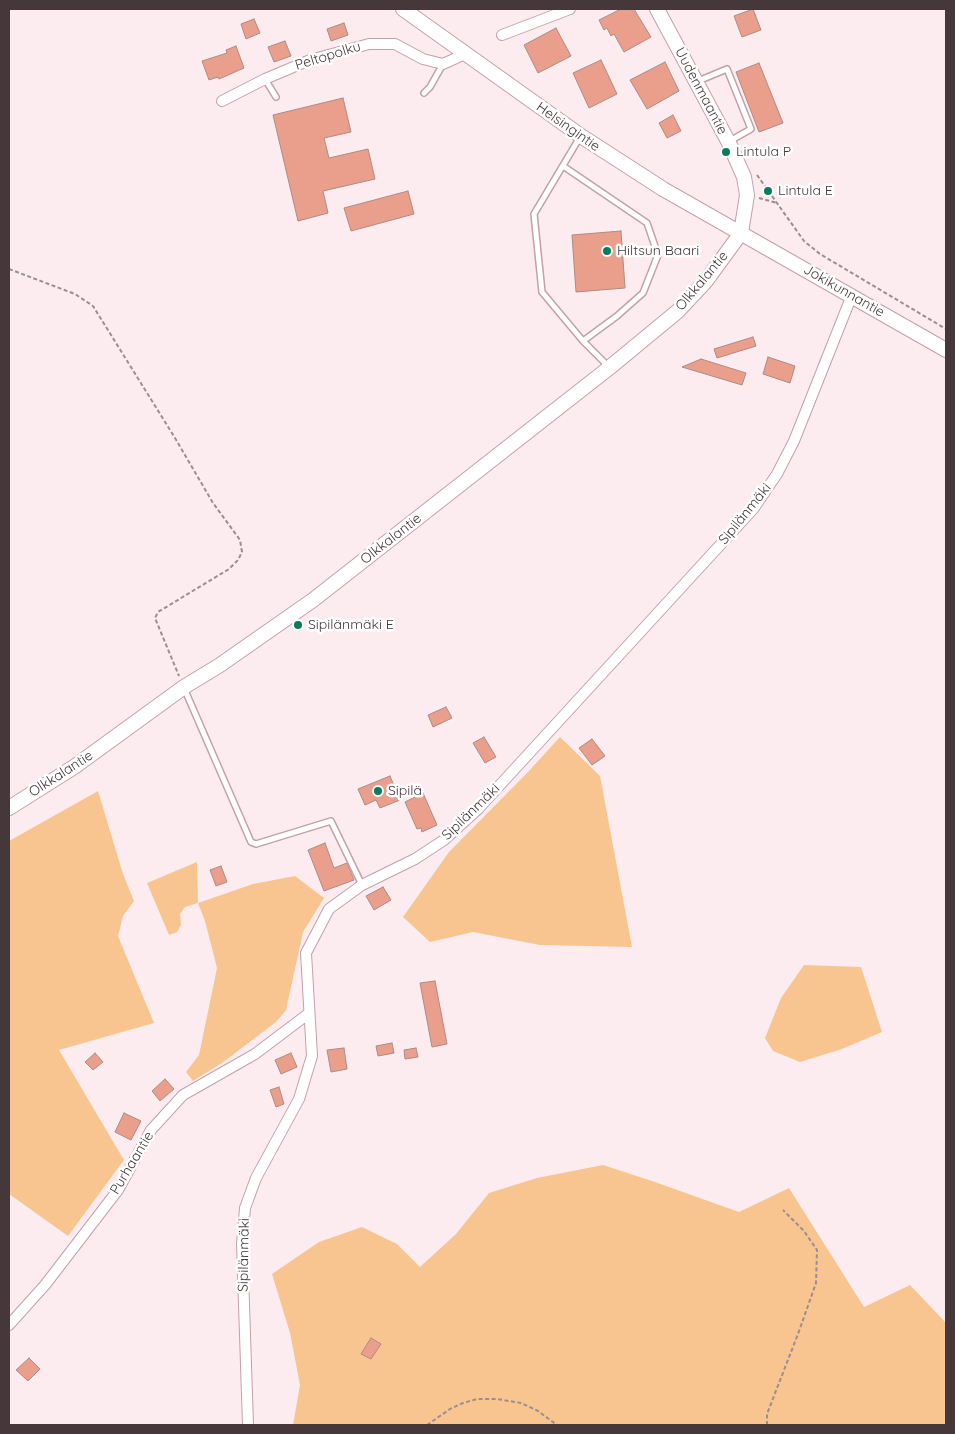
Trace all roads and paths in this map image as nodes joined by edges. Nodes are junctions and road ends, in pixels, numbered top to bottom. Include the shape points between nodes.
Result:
1 (403, 9) edge
2 (570, 9) edge
3 (657, 9) edge
4 (502, 35) dead end
5 (465, 54) junction
6 (443, 64) junction
7 (265, 79) junction
8 (696, 82) junction
9 (424, 93) dead end
10 (276, 97) dead end
11 (222, 100) dead end
12 (581, 136) junction
13 (728, 142) junction
14 (563, 166) junction
15 (748, 195) junction
16 (776, 202) dead end
17 (741, 233) junction
18 (820, 254) dead end
19 (9, 269) edge
20 (852, 295) junction
21 (946, 329) edge
22 (584, 341) junction
23 (946, 350) edge
24 (609, 368) junction
25 (184, 687) junction
26 (9, 808) edge
27 (362, 885) junction
28 (308, 1014) junction
29 (783, 1210) dead end
30 (9, 1326) edge
31 (248, 1425) edge
32 (427, 1425) edge
33 (557, 1425) edge
34 (767, 1425) edge

1 - 5 street, Helsingintie
2 - 4 street
3 - 8 street, Uudenmaantie
5 - 6 street
5 - 12 street, Helsingintie
6 - 7 street, Peltopolku via 423,59 395,44 369,44 310,60
6 - 9 lane
7 - 10 lane
7 - 11 street, Peltopolku
8 - 13 street, Uudenmaantie
8 - 13 lane via 727,70 751,129
12 - 14 lane
12 - 17 street, Helsingintie via 663,189
13 - 15 street, Uudenmaantie via 744,177
14 - 22 lane via 534,214 542,292
14 - 22 lane via 647,223 658,255 643,293
15 - 16 path
15 - 17 street, Uudenmaantie
17 - 20 street, Jokikunnantie
17 - 24 street, Olkkalantie via 706,281 678,311
18 - 21 path
19 - 25 path via 75,294 93,306 213,504 240,540 242,552 229,569 158,612 155,618
20 - 23 street, Jokikunnantie
20 - 27 street, Sipilänmäki via 794,441 754,508 478,809 444,840 415,859
22 - 24 lane
24 - 25 street, Olkkalantie via 312,600 220,666
25 - 26 street, Olkkalantie via 74,767
25 - 27 lane via 251,842 256,844 331,821
27 - 28 street, Sipilänmäki via 329,909 306,953
28 - 30 street, Purhaantie via 256,1054 183,1095 151,1130 112,1198
28 - 31 street, Sipilänmäki via 312,1056 299,1099 256,1178 245,1208 242,1244
29 - 34 path via 817,1250 816,1283 767,1414
32 - 33 path via 450,1409 477,1399 521,1403

